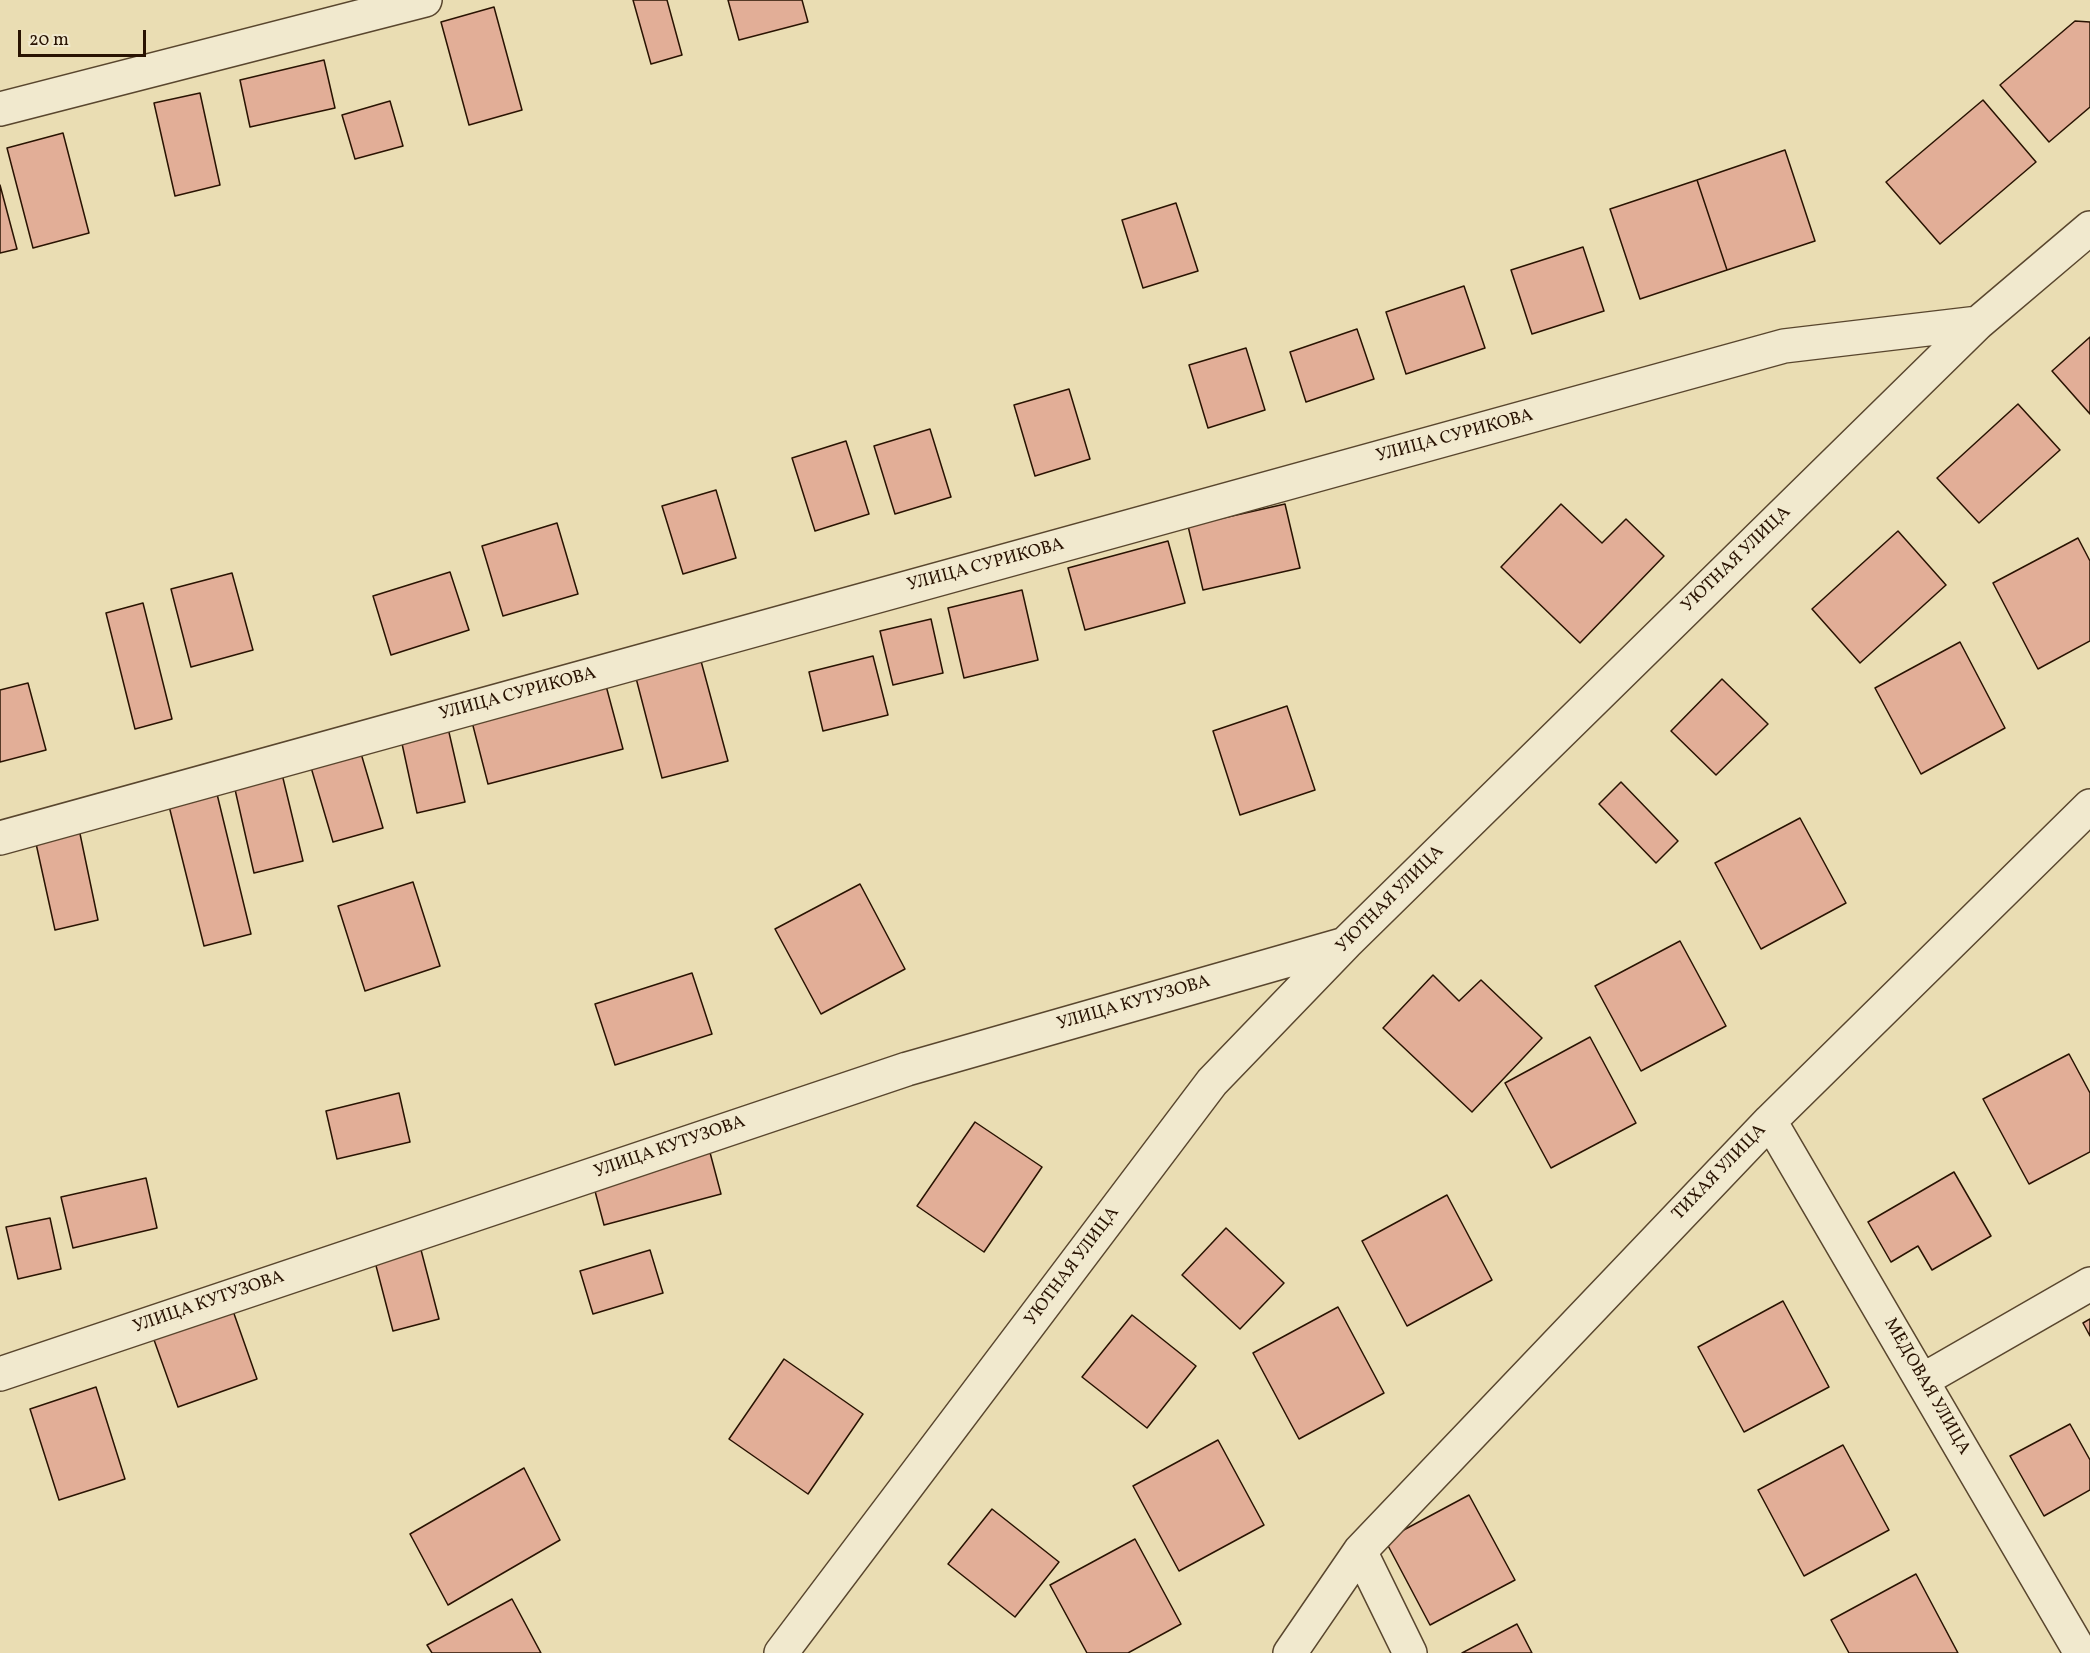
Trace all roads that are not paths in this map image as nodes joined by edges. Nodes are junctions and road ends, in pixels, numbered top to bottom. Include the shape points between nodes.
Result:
1 (425, 0) edge
2 (0, 109) edge
3 (2090, 228) edge
4 (1978, 323) junction
5 (2090, 806) edge
6 (0, 838) edge
7 (1347, 943) junction
8 (1770, 1121) junction
9 (2090, 1284) edge
10 (0, 1374) edge
11 (1923, 1380) junction
12 (1360, 1551) junction
13 (781, 1653) edge
14 (1290, 1653) edge
15 (1410, 1653) edge
16 (2081, 1653) edge

1 - 2 street
3 - 4 street, УЮТНАЯ УЛИЦА
4 - 6 street, УЛИЦА СУРИКОВА via 1784,346
4 - 7 street, УЮТНАЯ УЛИЦА
5 - 8 street, ТИХАЯ УЛИЦА
7 - 10 street, УЛИЦА КУТУЗОВА via 907,1069
7 - 13 street, УЮТНАЯ УЛИЦА via 1212,1082
8 - 11 street, МЕДОВАЯ УЛИЦА
8 - 12 street, ТИХАЯ УЛИЦА
9 - 11 street
11 - 16 street, МЕДОВАЯ УЛИЦА
12 - 14 street, ТИХАЯ УЛИЦА
12 - 15 street

